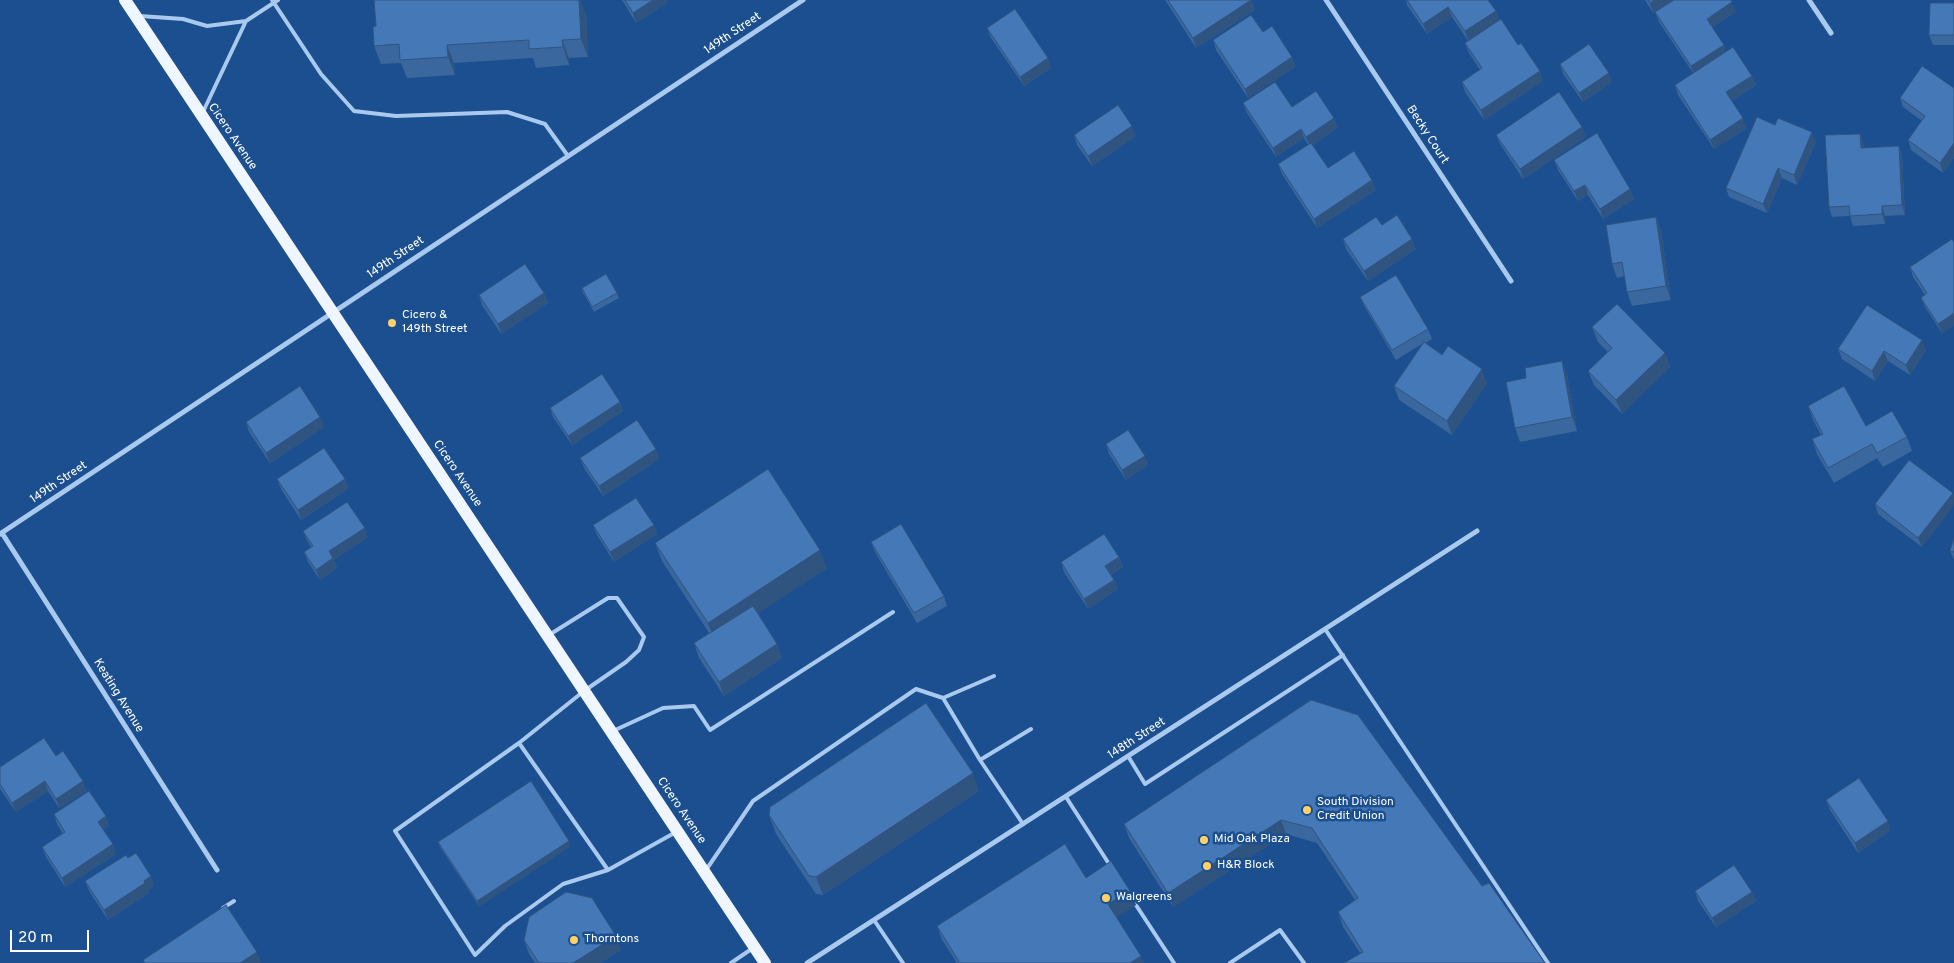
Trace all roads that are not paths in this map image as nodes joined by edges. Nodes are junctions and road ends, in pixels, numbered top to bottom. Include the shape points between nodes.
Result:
1 (125, 0) edge
2 (278, 0) edge
3 (803, 0) edge
4 (1326, 0) edge
5 (1809, 0) edge
6 (273, 1) edge
7 (136, 16) junction
8 (246, 21) junction
9 (1831, 33) dead end
10 (202, 115) junction
11 (568, 156) junction
12 (1511, 280) dead end
13 (332, 312) junction
14 (1477, 531) dead end
15 (1, 534) edge
16 (893, 612) dead end
17 (1325, 629) junction
18 (548, 636) junction
19 (1342, 655) junction
20 (994, 676) dead end
21 (584, 691) junction
22 (943, 698) junction
23 (1031, 729) dead end
24 (611, 732) junction
25 (519, 743) junction
26 (1128, 756) junction
27 (980, 760) junction
28 (1066, 797) junction
29 (1023, 824) junction
30 (678, 831) junction
31 (217, 870) dead end
32 (608, 870) junction
33 (704, 872) junction
34 (1116, 875) edge
35 (1131, 898) edge
36 (234, 901) dead end
37 (218, 912) edge
38 (874, 920) junction
39 (754, 947) junction
40 (731, 963) edge
41 (765, 963) edge
42 (807, 963) edge
43 (903, 963) edge
44 (1174, 963) edge
45 (1230, 963) edge
46 (1304, 963) edge
47 (1548, 963) edge

1 - 7 main road, Cicero Avenue
2 - 6 lane
3 - 11 street, 149th Street
4 - 12 street, Becky Court
5 - 9 street
6 - 8 lane
6 - 11 lane via 321,74 354,111 396,116 507,112 545,124
7 - 8 lane via 183,19 207,26
7 - 10 main road, Cicero Avenue
8 - 10 lane
10 - 13 main road, Cicero Avenue
11 - 13 street, 149th Street
13 - 15 street, 149th Street
13 - 18 main road, Cicero Avenue
14 - 17 street, 148th Street
15 - 31 street, Keating Avenue
16 - 24 lane via 710,730 694,706 663,708
17 - 19 lane
17 - 26 street, 148th Street
18 - 21 main road, Cicero Avenue
18 - 21 lane via 608,598 617,598 644,637 639,650 626,662
19 - 26 lane via 1145,784
19 - 47 lane
20 - 22 lane
21 - 24 main road, Cicero Avenue
21 - 25 lane
22 - 27 lane
22 - 33 lane via 916,689 753,801
23 - 27 lane
24 - 30 main road, Cicero Avenue
25 - 32 lane
25 - 32 lane via 395,831 475,955 505,926 563,884
26 - 28 street, 148th Street
27 - 29 lane
28 - 29 street, 148th Street
28 - 34 lane
29 - 38 street, 148th Street
30 - 32 lane
30 - 33 main road, Cicero Avenue
33 - 39 main road, Cicero Avenue
35 - 44 lane
36 - 37 lane
38 - 42 street, 148th Street
38 - 43 lane
39 - 40 lane
39 - 41 main road, Cicero Avenue
45 - 46 lane via 1280,930

